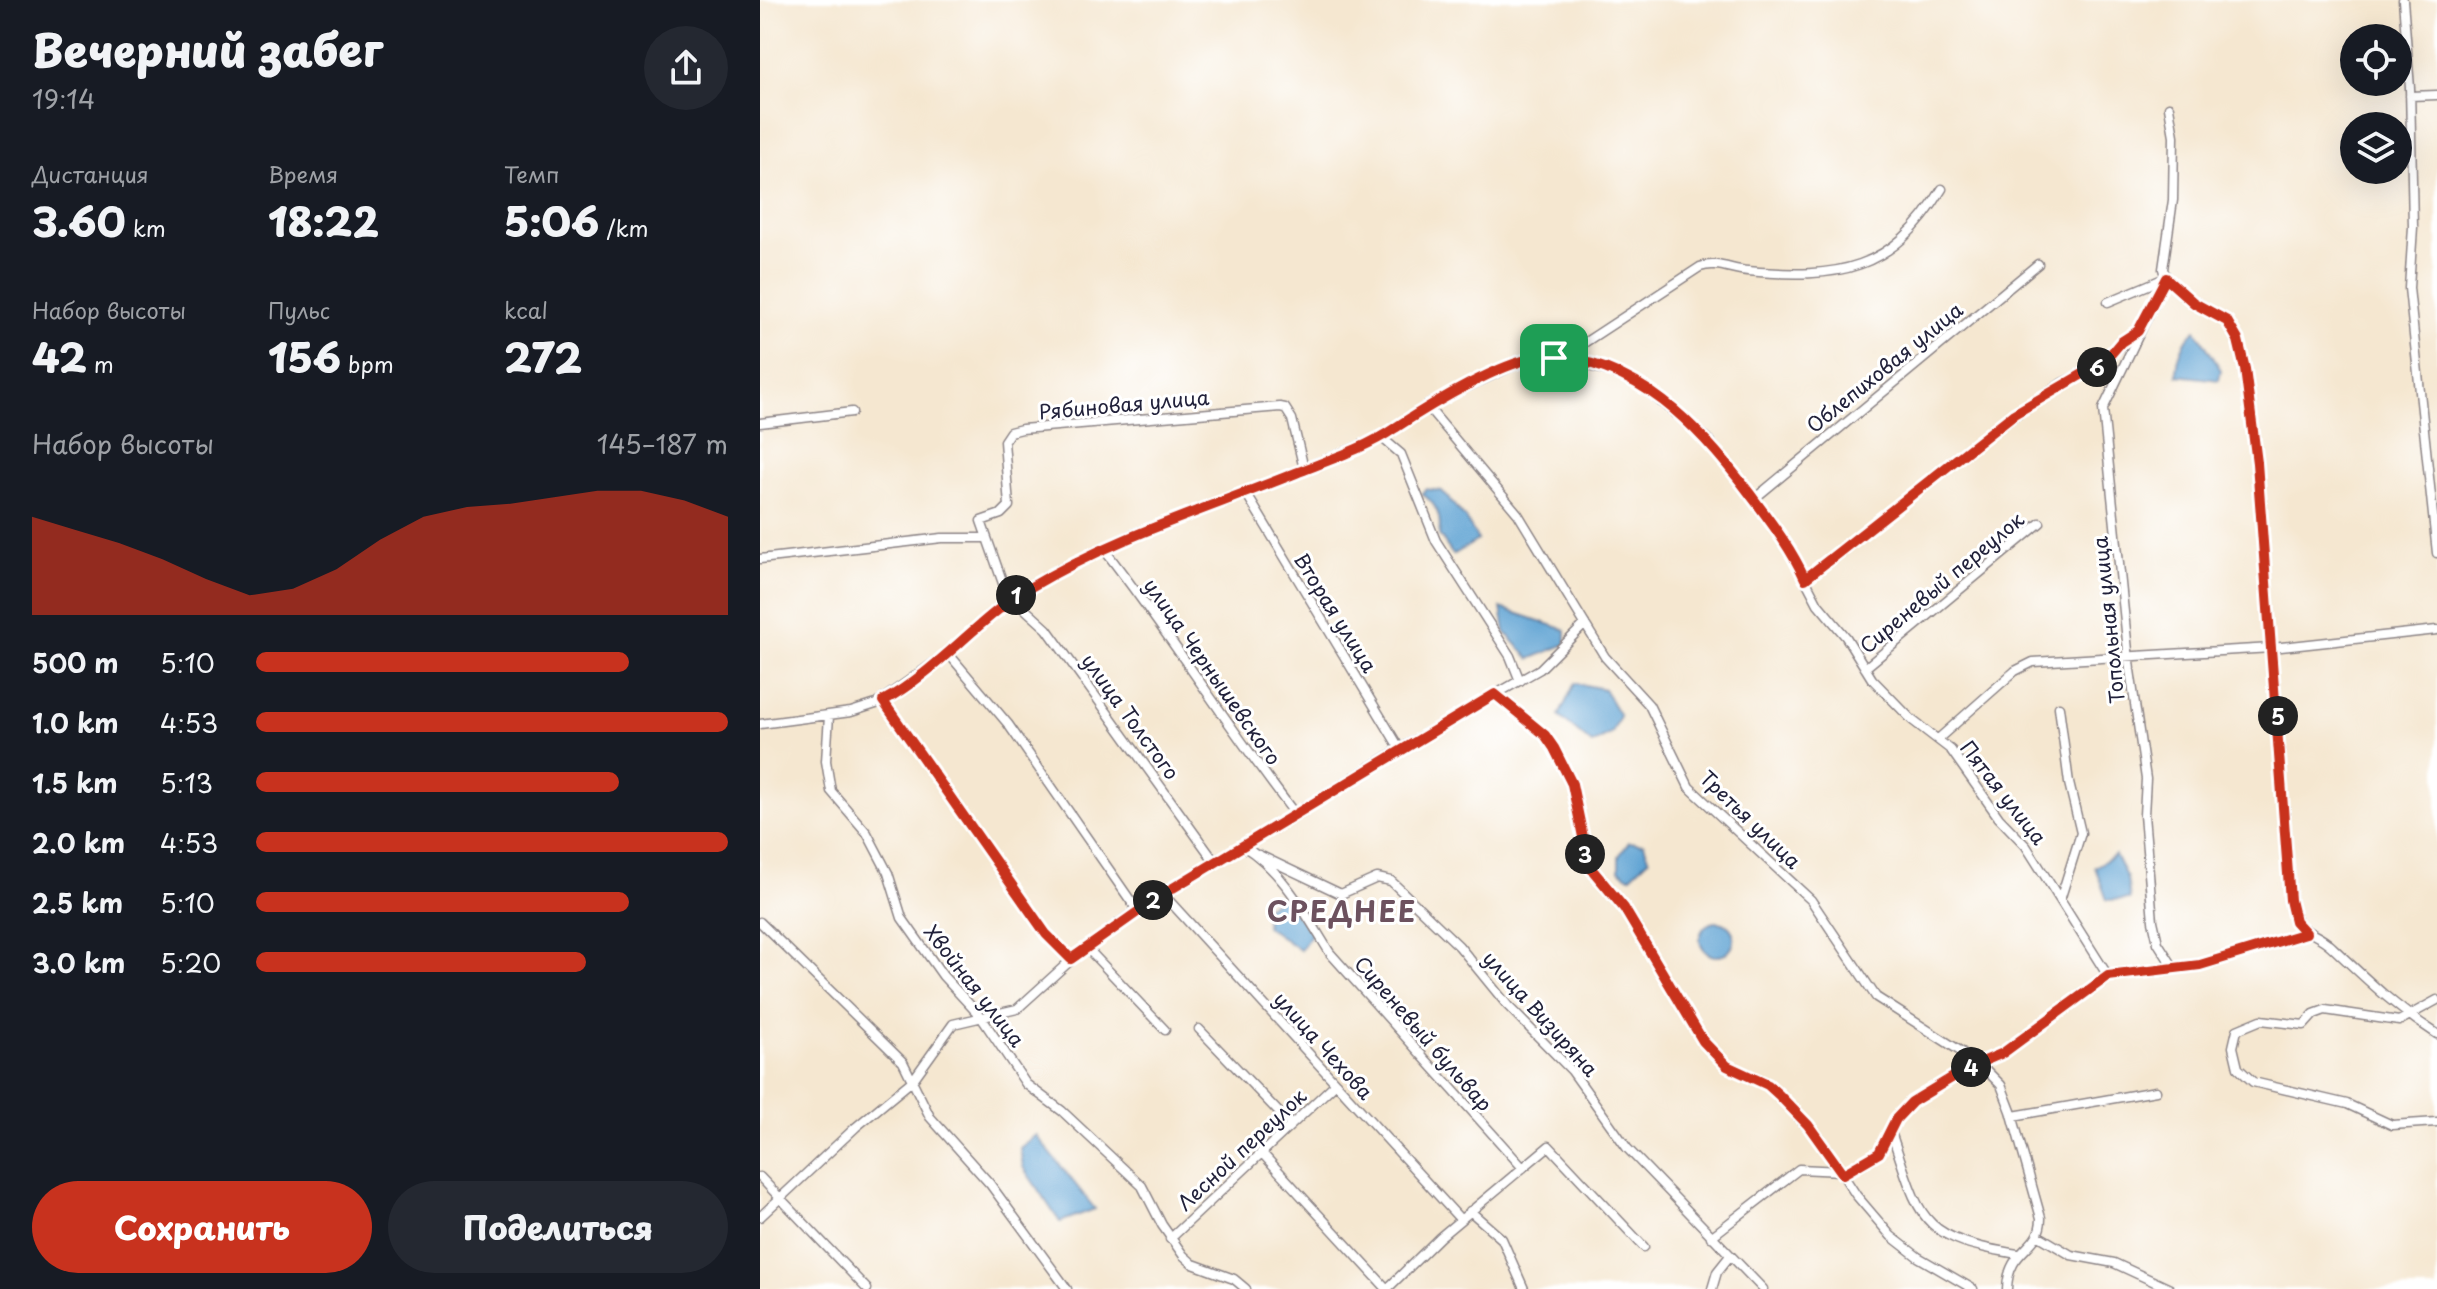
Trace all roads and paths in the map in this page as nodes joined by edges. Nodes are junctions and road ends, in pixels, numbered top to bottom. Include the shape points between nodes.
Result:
1 (2403, 0) edge
2 (2405, 24) edge
3 (2437, 95) edge
4 (2410, 96) edge
5 (2412, 96) edge
6 (2169, 107) dead end
7 (1942, 189) dead end
8 (2038, 264) dead end
9 (2166, 278) junction
10 (2108, 302) dead end
11 (2138, 331) junction
12 (1554, 358) junction
13 (1427, 406) junction
14 (852, 412) dead end
15 (760, 423) edge
16 (1381, 437) junction
17 (1304, 469) junction
18 (1246, 493) junction
19 (1754, 499) junction
20 (2040, 523) dead end
21 (986, 538) junction
22 (1103, 548) junction
23 (2437, 553) edge
24 (760, 559) edge
25 (1805, 579) junction
26 (1010, 599) junction
27 (1585, 624) junction
28 (2437, 630) edge
29 (2272, 648) junction
30 (948, 653) junction
31 (2128, 656) junction
32 (1865, 668) junction
33 (1520, 681) junction
34 (1495, 694) junction
35 (883, 701) junction
36 (2059, 707) dead end
37 (829, 716) junction
38 (760, 724) edge
39 (1938, 739) junction
40 (1400, 749) junction
41 (1295, 814) junction
42 (1243, 846) junction
43 (1259, 855) junction
44 (1215, 862) junction
45 (1163, 894) junction
46 (2060, 900) junction
47 (1137, 910) junction
48 (760, 922) edge
49 (2306, 933) junction
50 (1086, 947) junction
51 (1071, 959) junction
52 (2174, 968) junction
53 (2108, 976) junction
54 (2437, 1000) edge
55 (2409, 1016) junction
56 (981, 1017) junction
57 (1199, 1029) dead end
58 (1165, 1030) dead end
59 (2437, 1034) edge
60 (1979, 1063) junction
61 (913, 1080) junction
62 (1336, 1083) junction
63 (2156, 1091) dead end
64 (2013, 1116) junction
65 (2437, 1122) edge
66 (1291, 1125) junction
67 (1890, 1131) junction
68 (1261, 1152) junction
69 (1523, 1168) junction
70 (1842, 1173) junction
71 (760, 1177) edge
72 (780, 1197) junction
73 (1470, 1211) junction
74 (760, 1217) edge
75 (1460, 1219) junction
76 (2039, 1236) junction
77 (1711, 1237) junction
78 (1170, 1239) junction
79 (1644, 1247) dead end
80 (2018, 1254) junction
81 (1729, 1257) junction
82 (1391, 1288) edge
83 (867, 1289) edge
84 (1067, 1289) edge
85 (1246, 1289) edge
86 (1524, 1289) edge
87 (1712, 1289) edge
88 (1763, 1289) edge
89 (1973, 1289) edge
90 (2007, 1289) edge
91 (2170, 1289) edge

1 - 2 street
3 - 5 street
4 - 23 street via 2409,288
6 - 9 street via 2175,152 2173,213 2162,260
7 - 12 street via 1928,213 1875,261 1824,273 1745,271 1708,264 1611,329
8 - 19 street, Облепиховая улица
9 - 10 street
9 - 11 street, Топольная улица
9 - 29 street via 2194,303 2227,321 2242,353
11 - 25 street via 2097,367 2062,383 1995,429
11 - 31 street, Топольная улица via 2103,409
12 - 13 street via 1521,362
12 - 19 street, Пятая улица via 1609,371 1648,390 1707,438
13 - 16 street
13 - 27 street, Третья улица via 1512,506
14 - 15 street
16 - 17 street
16 - 33 street via 1401,454 1436,541 1510,656
17 - 18 street
17 - 21 street, Рябиновая улица via 1292,419 1280,407 1022,429 1010,432 1004,441 1009,506 981,521
18 - 22 street
18 - 40 street, Вторая улица
19 - 25 street, Пятая улица
20 - 32 street, Сиреневый переулок
21 - 24 street via 942,538
21 - 26 street
22 - 26 street
22 - 41 street, улица Чернышевского
25 - 32 street, Пятая улица
26 - 30 street
26 - 44 street, улица Толстого via 1047,629
27 - 33 street via 1553,660
27 - 60 street, Третья улица via 1613,668 1649,705 1689,787 1811,900 1876,997
28 - 29 street
29 - 31 street
29 - 49 street via 2290,900 2295,921
30 - 35 street
30 - 47 street via 1008,724
31 - 39 street via 2024,665
31 - 52 street, Топольная улица via 2146,779 2153,921 2158,943
32 - 39 street, Пятая улица via 1899,709
33 - 34 street
34 - 40 street
34 - 70 street via 1554,748 1572,784 1589,866 1624,908 1703,1041 1727,1066 1779,1095
35 - 37 street
35 - 51 street via 1046,934
36 - 46 street via 2081,833
37 - 38 street
37 - 56 street, Хвойная улица via 826,761 831,791 858,820 882,859 902,918 953,989
39 - 46 street, Пятая улица via 2026,846
40 - 41 street
41 - 42 street
42 - 43 street, Сиреневый бульвар
42 - 44 street
43 - 69 street, Сиреневый бульвар via 1314,924 1330,953
43 - 77 street, улица Визиряна via 1341,894 1377,878 1391,881 1459,946 1572,1071 1627,1148
44 - 45 street
45 - 47 street
45 - 62 street, улица Чехова
46 - 53 street, Пятая улица
47 - 50 street
48 - 61 street via 888,1046
49 - 52 street
49 - 55 street via 2329,945
50 - 51 street
50 - 58 street
51 - 56 street via 1017,1009
52 - 53 street
53 - 60 street via 2003,1053
54 - 55 street
55 - 59 street
55 - 65 street via 2384,1021 2325,1010 2304,1025 2251,1021 2237,1030 2233,1047 2238,1068 2253,1082 2337,1101 2392,1125
56 - 61 street via 948,1029
56 - 78 street, Хвойная улица via 1026,1084 1142,1186
57 - 66 street
60 - 64 street, Третья улица via 2001,1085
60 - 67 street via 1903,1109
61 - 72 street
61 - 84 street via 924,1108 990,1184
62 - 66 street, Лесной переулок
62 - 75 street, улица Чехова
63 - 64 street
64 - 76 street, Третья улица via 2040,1208
66 - 68 street, Лесной переулок
67 - 70 street via 1879,1153
67 - 80 street via 1916,1206 1928,1224 1973,1245
68 - 78 street, Лесной переулок
68 - 82 street
69 - 73 street
69 - 79 street via 1549,1146
70 - 77 street via 1799,1169
70 - 89 street via 1891,1236
71 - 72 street
72 - 74 street
72 - 83 street
73 - 75 street
73 - 86 street via 1502,1239
75 - 82 street
76 - 80 street
76 - 91 street via 2071,1255 2114,1263
77 - 81 street, улица Визиряна
78 - 85 street, Хвойная улица via 1193,1264
80 - 90 street
81 - 87 street
81 - 88 street, улица Визиряна

